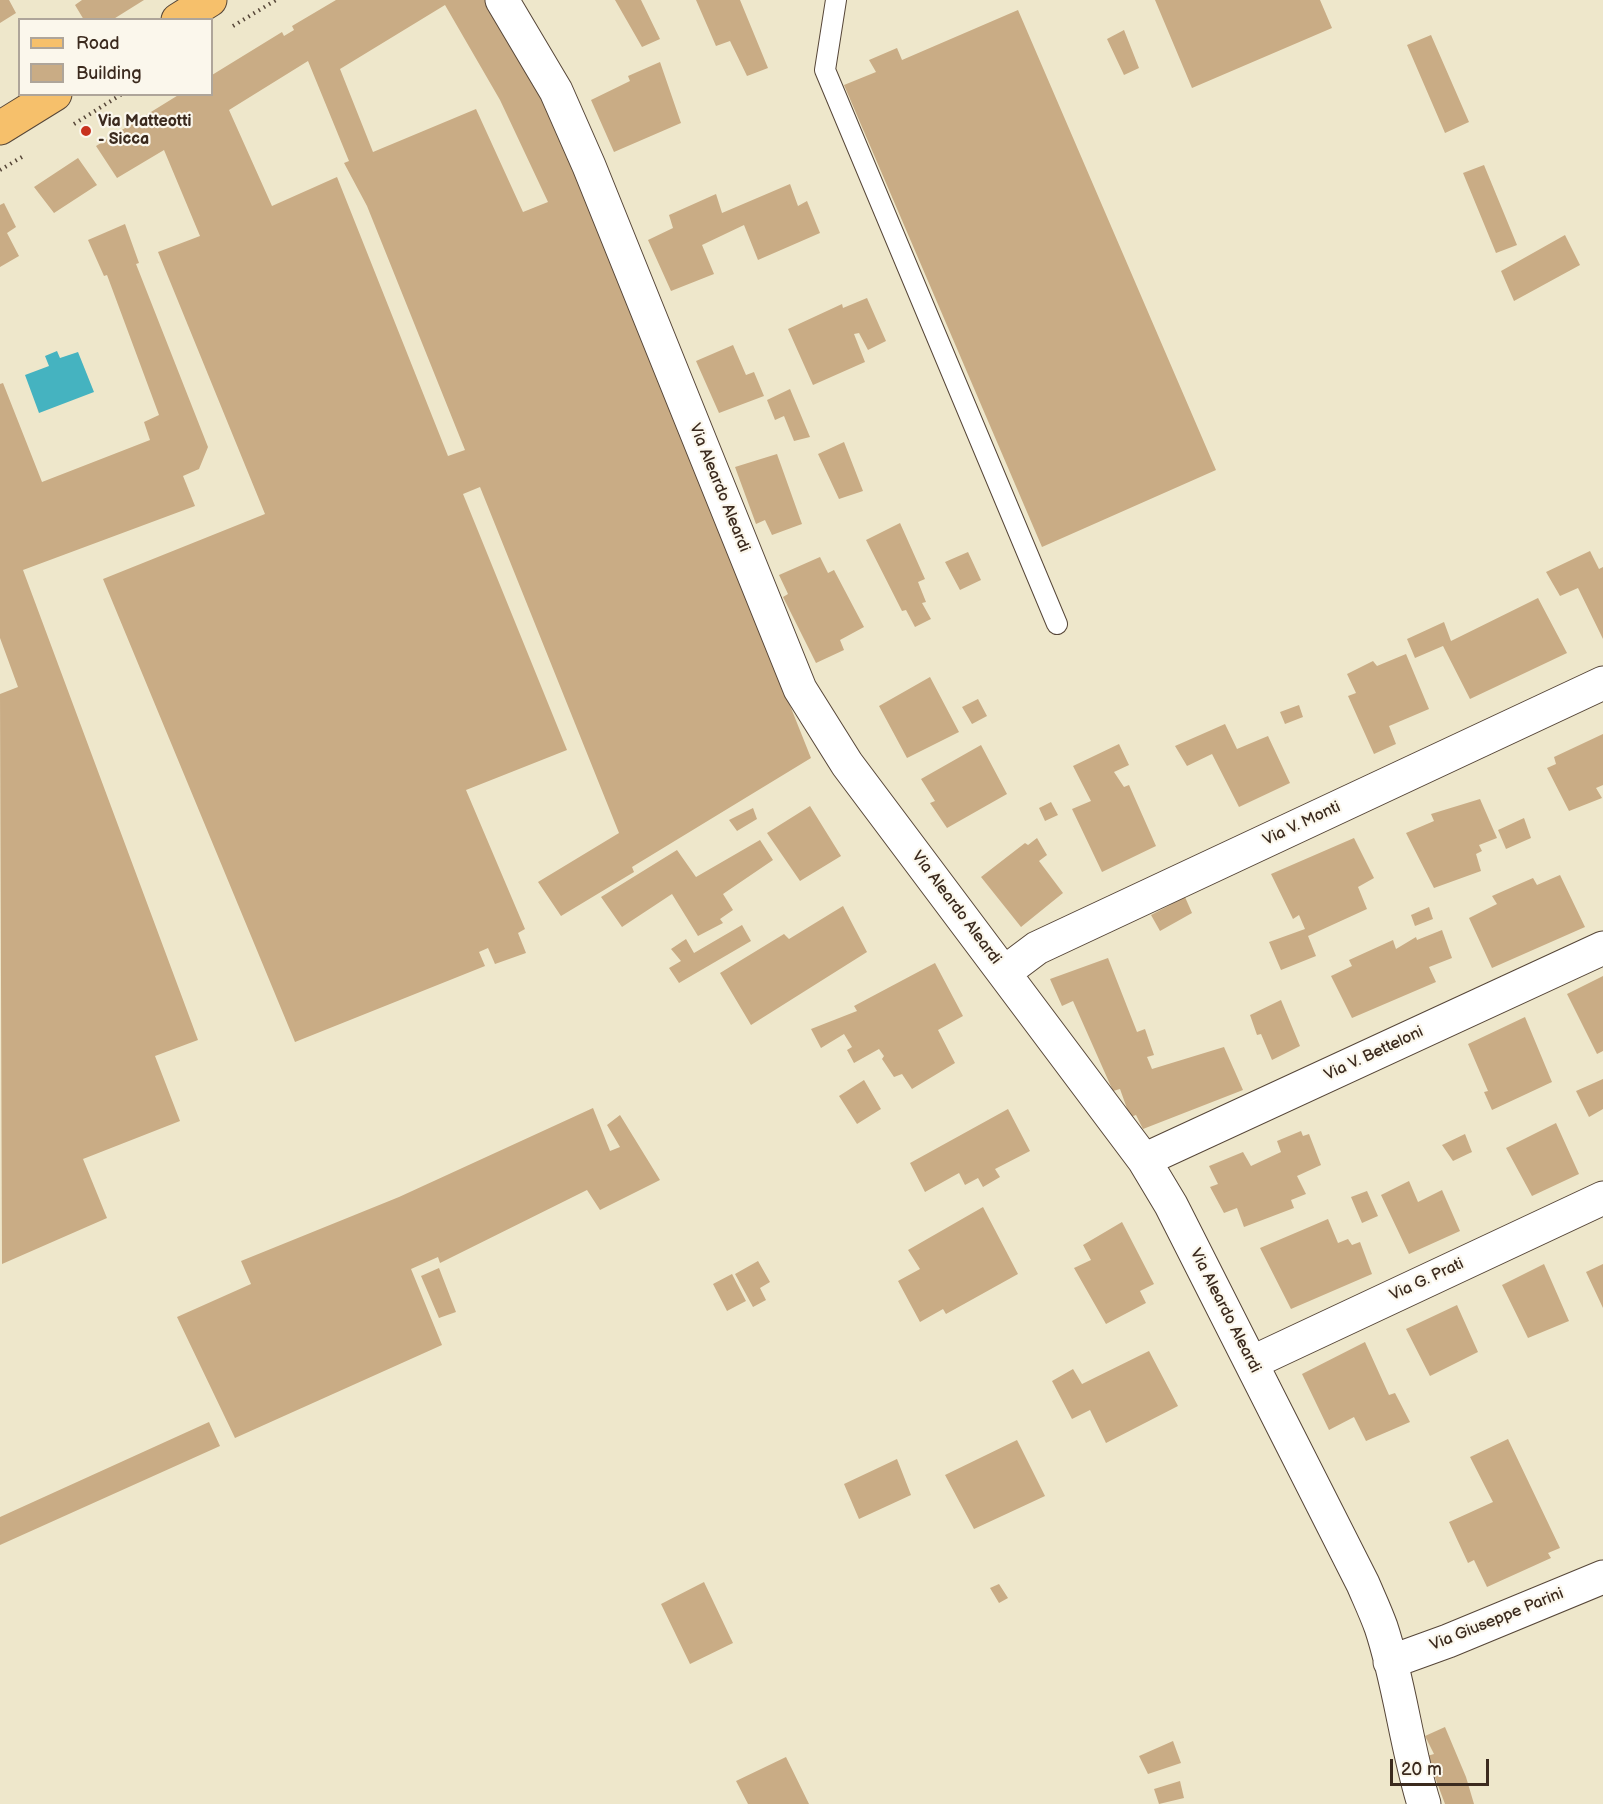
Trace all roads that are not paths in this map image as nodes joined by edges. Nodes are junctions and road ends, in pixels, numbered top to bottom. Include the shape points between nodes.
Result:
1 (502, 0) edge
2 (836, 0) edge
3 (52, 96) edge
4 (0, 128) edge
5 (1057, 624) dead end
6 (1603, 683) edge
7 (1603, 948) edge
8 (1005, 972) junction
9 (1144, 1160) junction
10 (1603, 1198) edge
11 (1251, 1363) junction
12 (1603, 1577) edge
13 (1390, 1662) junction
14 (1424, 1804) edge

1 - 8 street, Via Aleardo Aleardi via 556,91 589,166 800,689 847,764
2 - 5 lane via 825,70
3 - 4 main road
6 - 8 street, Via V. Monti via 1037,948
7 - 9 street, Via V. Betteloni
8 - 9 street, Via Aleardo Aleardi
9 - 11 street, Via Aleardo Aleardi
10 - 11 street, Via G. Prati
11 - 13 street, Via Aleardo Aleardi via 1363,1584
12 - 13 street, Via Giuseppe Parini
13 - 14 street, Via Aleardo Aleardi via 1410,1759

